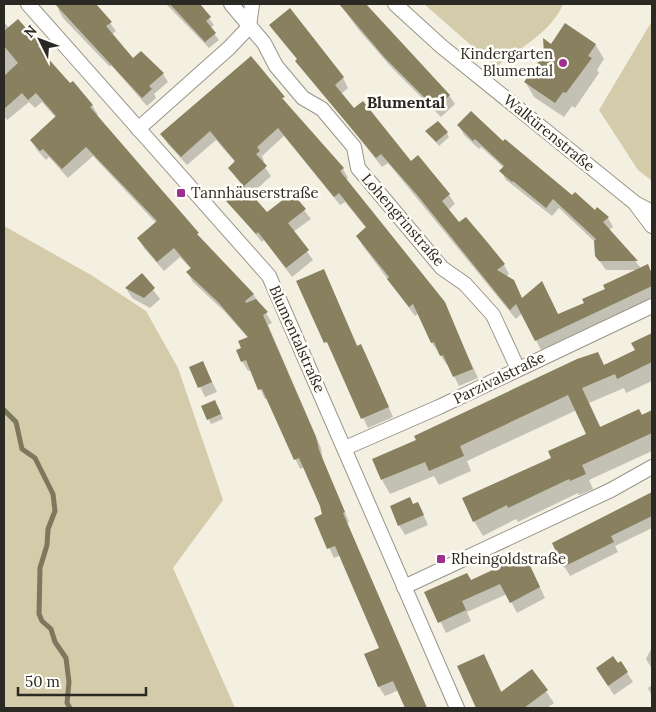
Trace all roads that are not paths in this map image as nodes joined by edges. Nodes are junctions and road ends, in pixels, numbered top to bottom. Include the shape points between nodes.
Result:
1 (28, 4) edge
2 (231, 4) edge
3 (252, 4) edge
4 (395, 4) edge
5 (249, 27) junction
6 (138, 129) junction
7 (635, 203) junction
8 (652, 212) edge
9 (652, 226) edge
10 (652, 306) edge
11 (518, 369) junction
12 (345, 448) junction
13 (652, 467) edge
14 (404, 587) junction
15 (457, 708) edge

1 - 6 street, Blumentalstraße
2 - 5 street, Lohengrinstraße
3 - 5 street
4 - 7 street, Walkürenstraße
5 - 6 street
5 - 11 street, Lohengrinstraße via 303,98 322,109 354,147 358,168 442,268 465,284 493,315
6 - 12 street, Blumentalstraße via 269,276
7 - 8 street, Walkürenstraße
7 - 9 street, Walkürenstraße
10 - 11 street, Parzivalstraße
11 - 12 street, Parzivalstraße
12 - 14 street, Blumentalstraße
13 - 14 street via 611,490
14 - 15 street, Blumentalstraße

